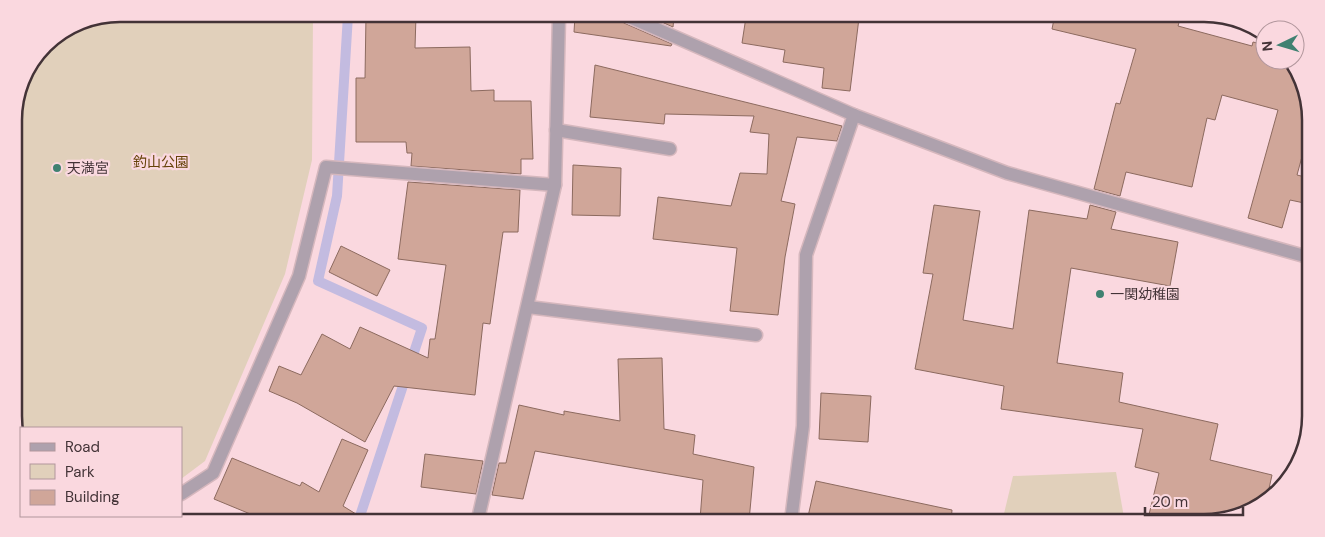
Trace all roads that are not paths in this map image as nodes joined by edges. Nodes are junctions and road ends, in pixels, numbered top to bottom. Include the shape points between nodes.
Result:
1 (559, 22) edge
2 (641, 22) edge
3 (854, 115) junction
4 (556, 130) junction
5 (670, 148) dead end
6 (555, 185) junction
7 (1302, 255) edge
8 (528, 307) junction
9 (756, 335) dead end
10 (182, 493) edge
11 (479, 514) edge
12 (792, 514) edge

1 - 4 street
2 - 3 street
3 - 7 street via 1007,173
3 - 12 street via 806,255 803,426
4 - 5 street
4 - 6 street
6 - 8 street
6 - 10 street via 326,167 299,276 213,473
8 - 9 street
8 - 11 street

